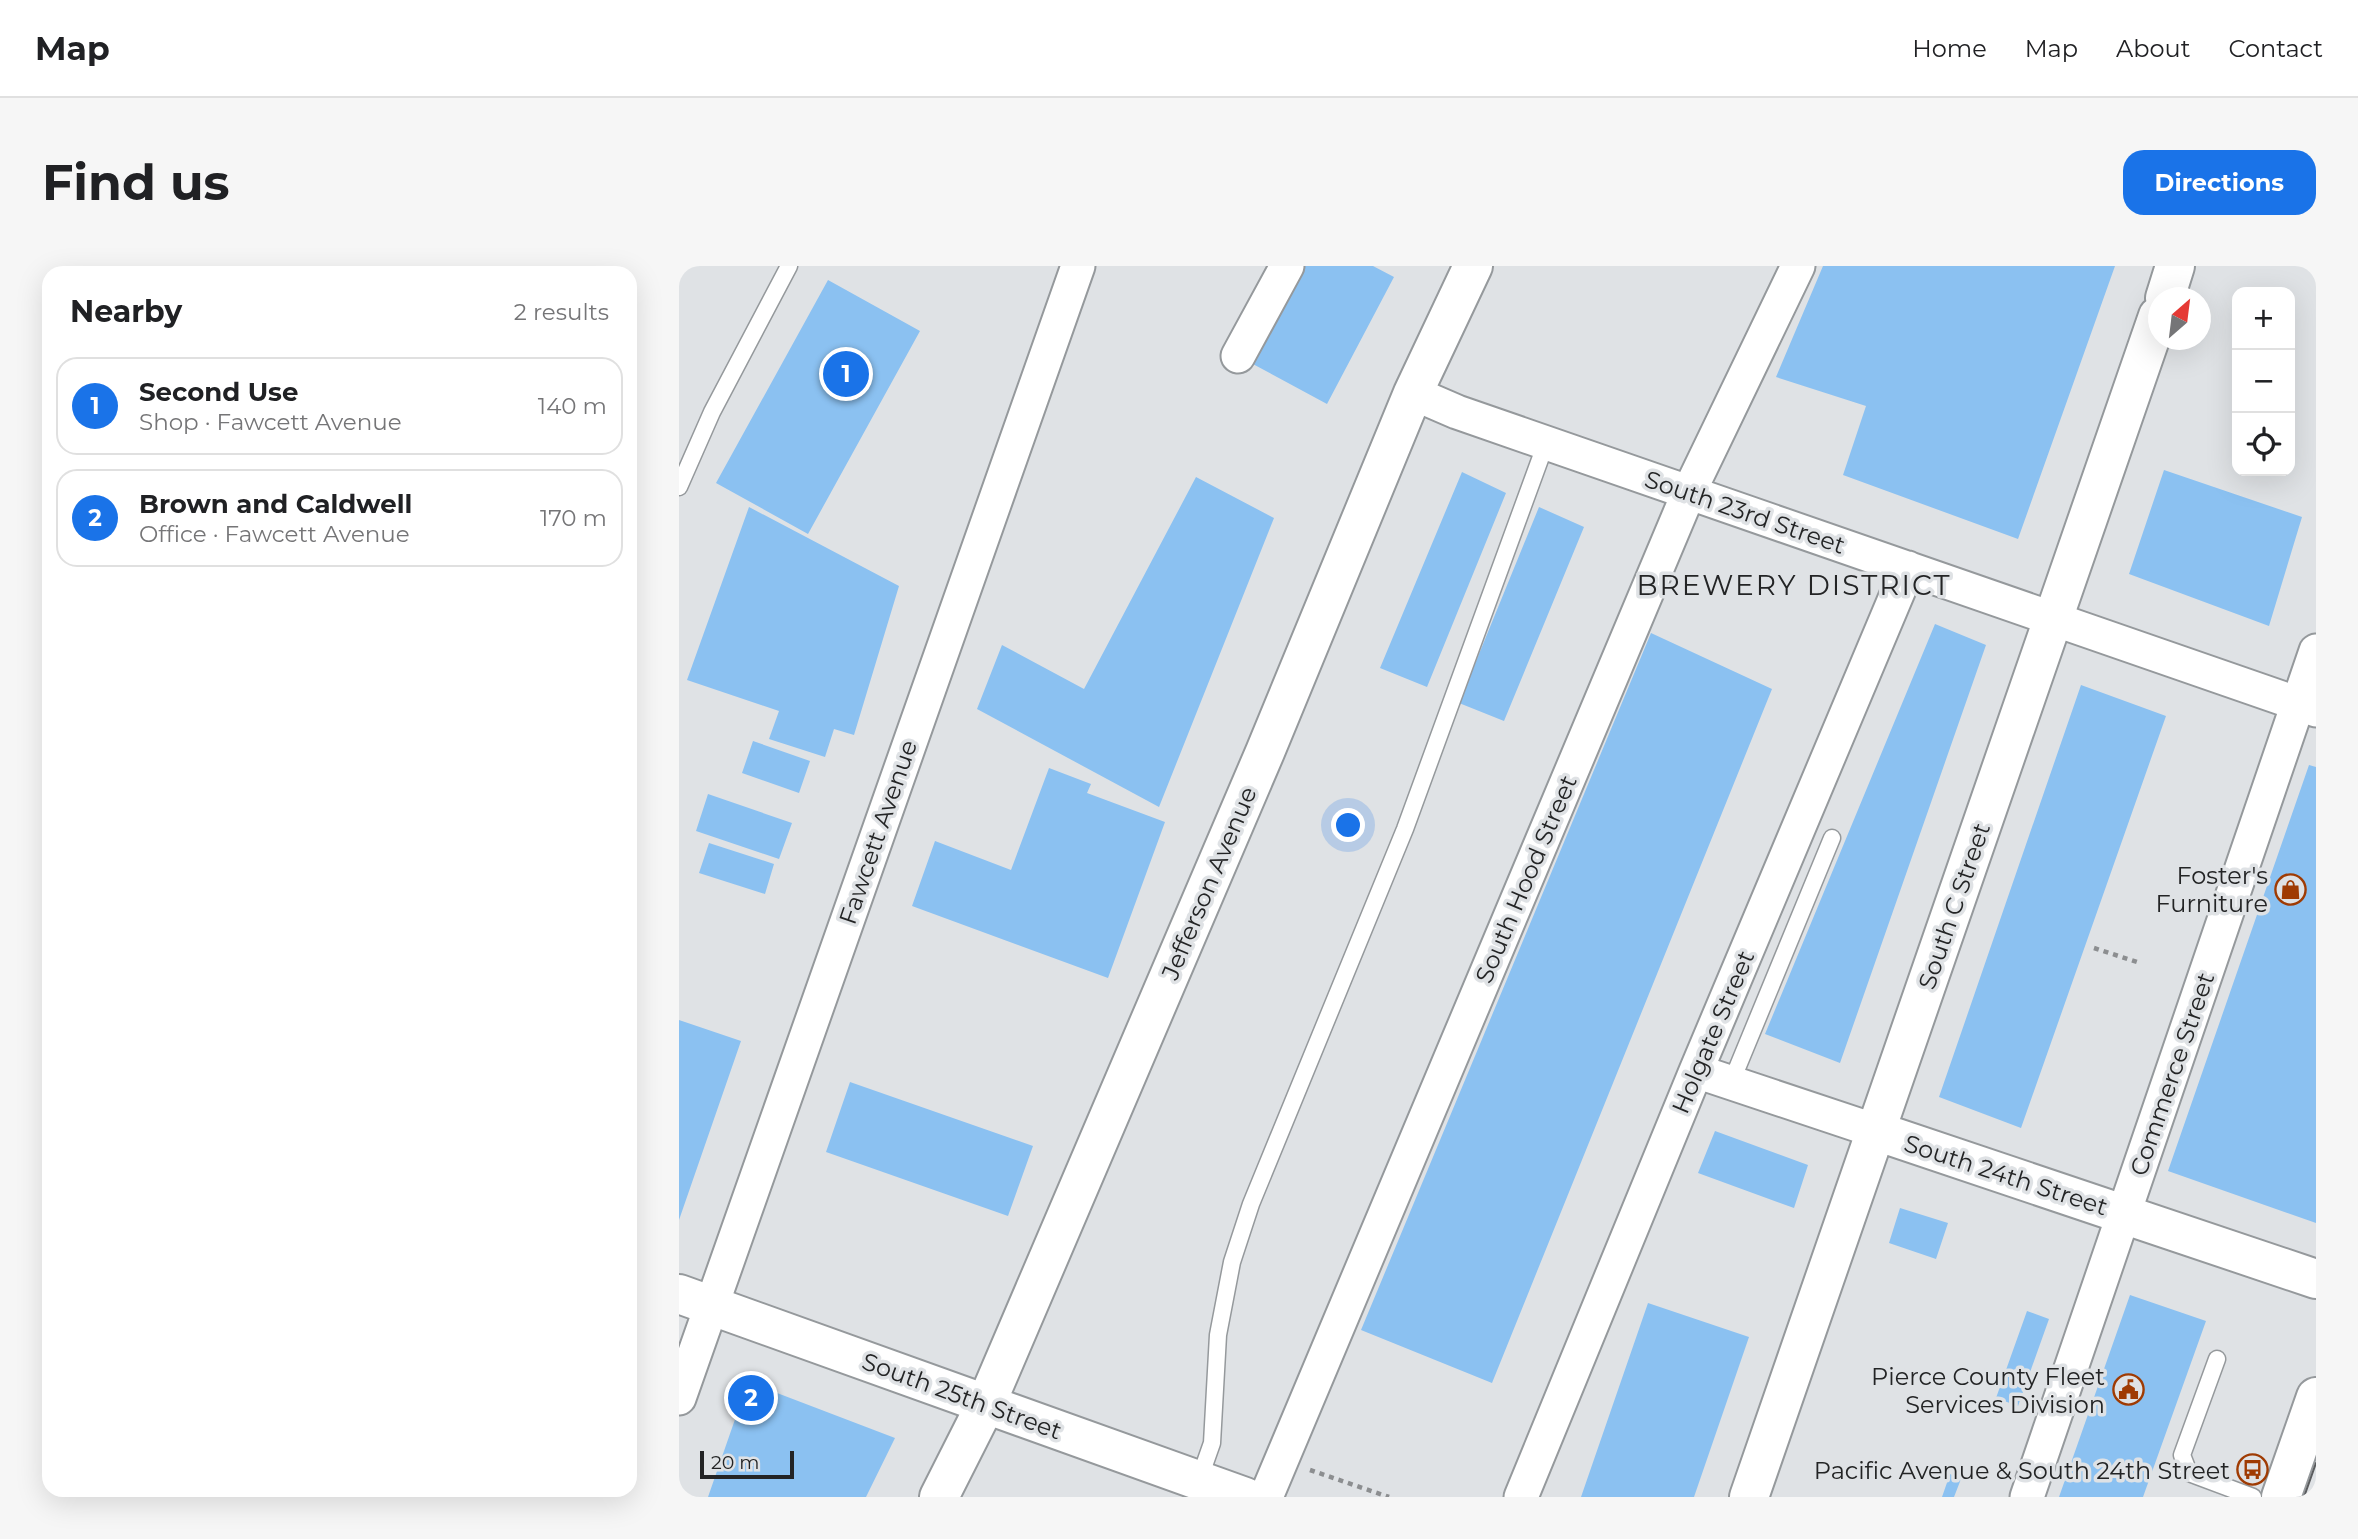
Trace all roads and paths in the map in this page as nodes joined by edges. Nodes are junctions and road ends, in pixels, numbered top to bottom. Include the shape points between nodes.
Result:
1 (789, 266) edge
2 (1078, 266) edge
3 (1287, 266) edge
4 (1473, 266) edge
5 (1798, 266) edge
6 (2175, 266) edge
7 (2168, 287) edge
8 (2148, 345) edge
9 (1238, 356) dead end
10 (1413, 393) junction
11 (1546, 443) junction
12 (679, 487) edge
13 (1689, 492) junction
14 (1907, 568) junction
15 (2054, 620) junction
16 (2316, 651) edge
17 (2307, 707) edge
18 (1832, 838) dead end
19 (2095, 948) dead end
20 (2137, 962) dead end
21 (1696, 1071) junction
22 (1731, 1083) junction
23 (1876, 1131) junction
24 (2124, 1214) junction
25 (2316, 1279) edge
26 (695, 1300) edge
27 (2217, 1359) dead end
28 (2316, 1397) edge
29 (679, 1398) edge
30 (986, 1404) junction
31 (1282, 1460) junction
32 (1199, 1480) junction
33 (939, 1497) edge
34 (1245, 1497) edge
35 (1266, 1497) edge
36 (1389, 1497) edge
37 (1521, 1497) edge
38 (1749, 1497) edge
39 (2027, 1497) edge
40 (2253, 1497) edge
41 (2281, 1497) edge

1 - 12 lane via 712,412
2 - 26 street, Fawcett Avenue
3 - 9 street
4 - 10 street, Jefferson Avenue
5 - 13 street, South Hood Street
6 - 7 street
8 - 15 street, South C Street
10 - 11 street, South 23rd Street
10 - 30 street, Jefferson Avenue
11 - 13 street, South 23rd Street
11 - 32 lane via 1405,829 1251,1204 1232,1262 1220,1323 1212,1443
13 - 14 street, South 23rd Street
13 - 31 street, South Hood Street
14 - 15 street, South 23rd Street
14 - 21 street, Holgate Street
15 - 17 street, South 23rd Street
15 - 23 street, South C Street
16 - 17 street, Commerce Street
17 - 24 street, Commerce Street
18 - 22 lane
19 - 20 path
21 - 22 street, South 24th Street
21 - 37 street, Holgate Street
22 - 23 street, South 24th Street
23 - 24 street, South 24th Street
23 - 38 street, South C Street
24 - 25 street, South 24th Street
24 - 39 street, Commerce Street
26 - 29 street, Fawcett Avenue
26 - 30 street, South 25th Street
27 - 40 lane via 2182,1455 2189,1473
28 - 41 street
30 - 32 street, South 25th Street
30 - 33 street, Jefferson Avenue
31 - 35 street, South Hood Street
31 - 36 path
32 - 34 street, South 25th Street

